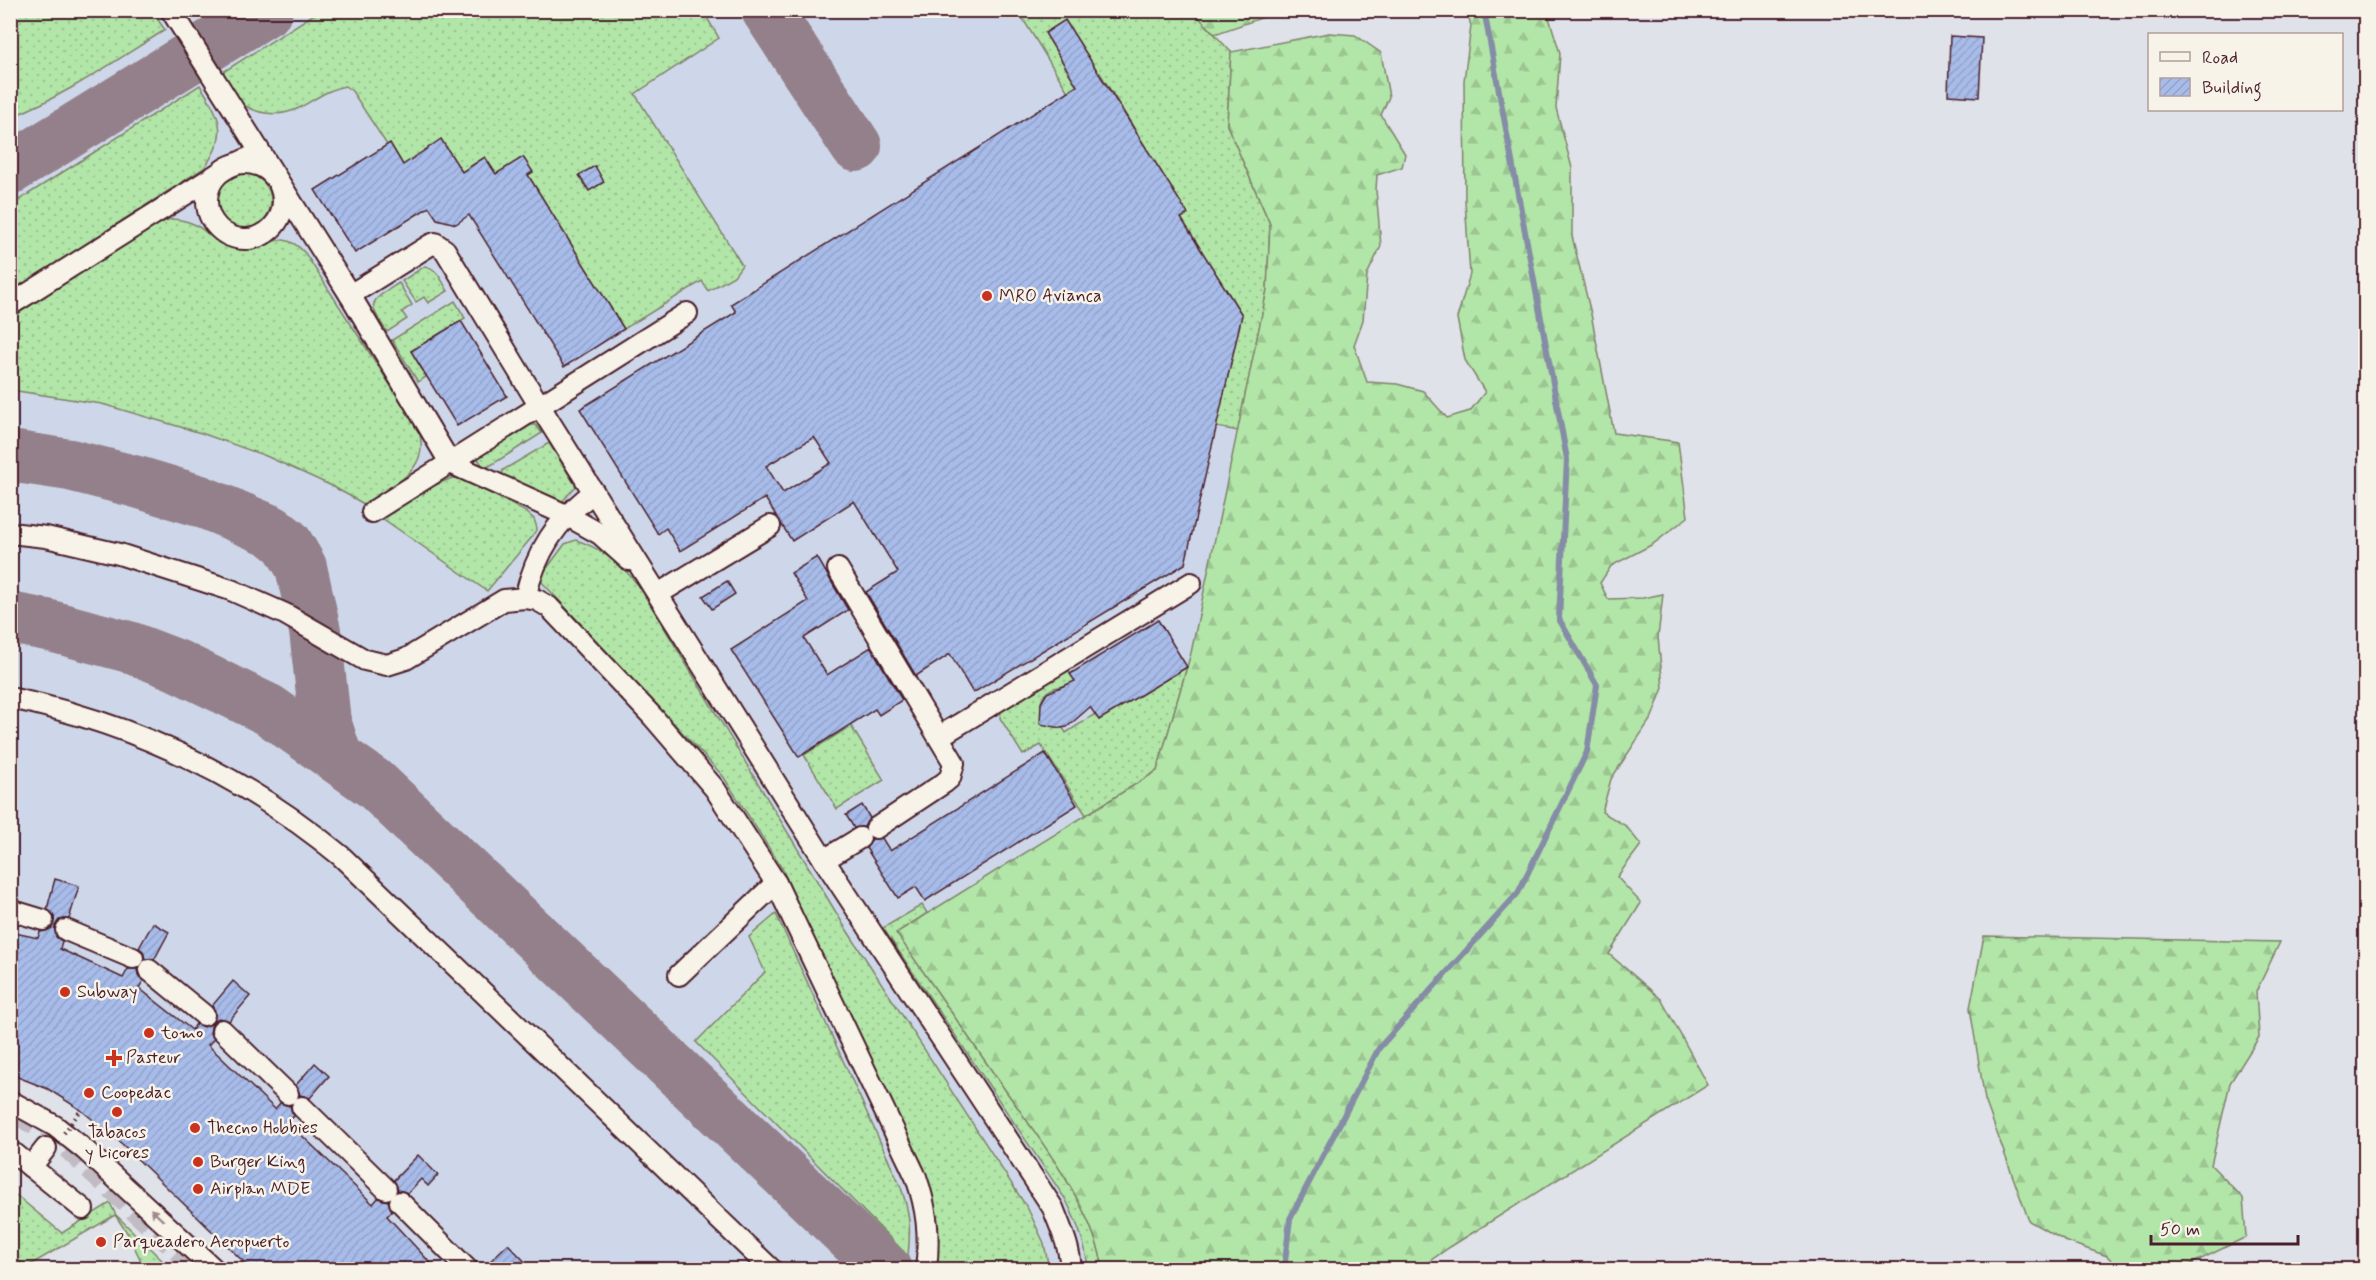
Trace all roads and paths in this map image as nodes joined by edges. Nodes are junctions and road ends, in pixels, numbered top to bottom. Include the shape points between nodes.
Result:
1 (171, 10) edge
2 (259, 153) junction
3 (227, 168) junction
4 (278, 182) junction
5 (350, 295) junction
6 (10, 304) edge
7 (687, 313) dead end
8 (539, 405) junction
9 (449, 461) junction
10 (594, 492) junction
11 (372, 512) dead end
12 (566, 515) junction
13 (770, 526) dead end
14 (10, 533) edge
15 (838, 569) dead end
16 (645, 573) junction
17 (1191, 583) dead end
18 (658, 594) junction
19 (525, 598) junction
20 (10, 698) edge
21 (940, 736) junction
22 (824, 860) junction
23 (776, 883) junction
24 (10, 910) edge
25 (43, 920) dead end
26 (66, 930) dead end
27 (680, 975) dead end
28 (204, 1015) dead end
29 (222, 1030) dead end
30 (10, 1101) edge
31 (81, 1110) dead end
32 (64, 1133) junction
33 (46, 1148) dead end
34 (15, 1154) dead end
35 (31, 1167) junction
36 (83, 1209) dead end
37 (215, 1269) edge
38 (468, 1269) edge
39 (772, 1269) edge
40 (926, 1269) edge
41 (1071, 1269) edge

1 - 2 street
2 - 3 street
2 - 4 street
3 - 4 street via 238,164 261,167
3 - 4 street via 212,183 207,204 215,225 232,237 254,239 272,228 282,211
3 - 6 street
4 - 5 street
5 - 8 street via 430,244 441,245
5 - 9 street
7 - 8 street
8 - 9 street
8 - 10 street
9 - 11 street
9 - 12 street
10 - 12 street
10 - 16 street
12 - 16 street via 600,534
12 - 19 street via 537,560
13 - 18 street
14 - 19 street via 119,554 231,590 285,614 365,660 387,665 406,659 504,600
15 - 21 street
16 - 18 street
17 - 21 street
18 - 22 street
19 - 23 street via 549,607 653,717 716,789
20 - 39 street via 58,708 151,740 227,776 303,825 341,856
21 - 22 street via 954,763 950,778
22 - 41 street via 1053,1208 1065,1237
23 - 27 street
23 - 40 street via 916,1177 925,1204
24 - 25 street
26 - 28 street via 141,964
29 - 38 street
30 - 32 street
31 - 32 path, bridge
37 -> 32 street
33 - 35 street
34 - 35 street
35 - 36 street

